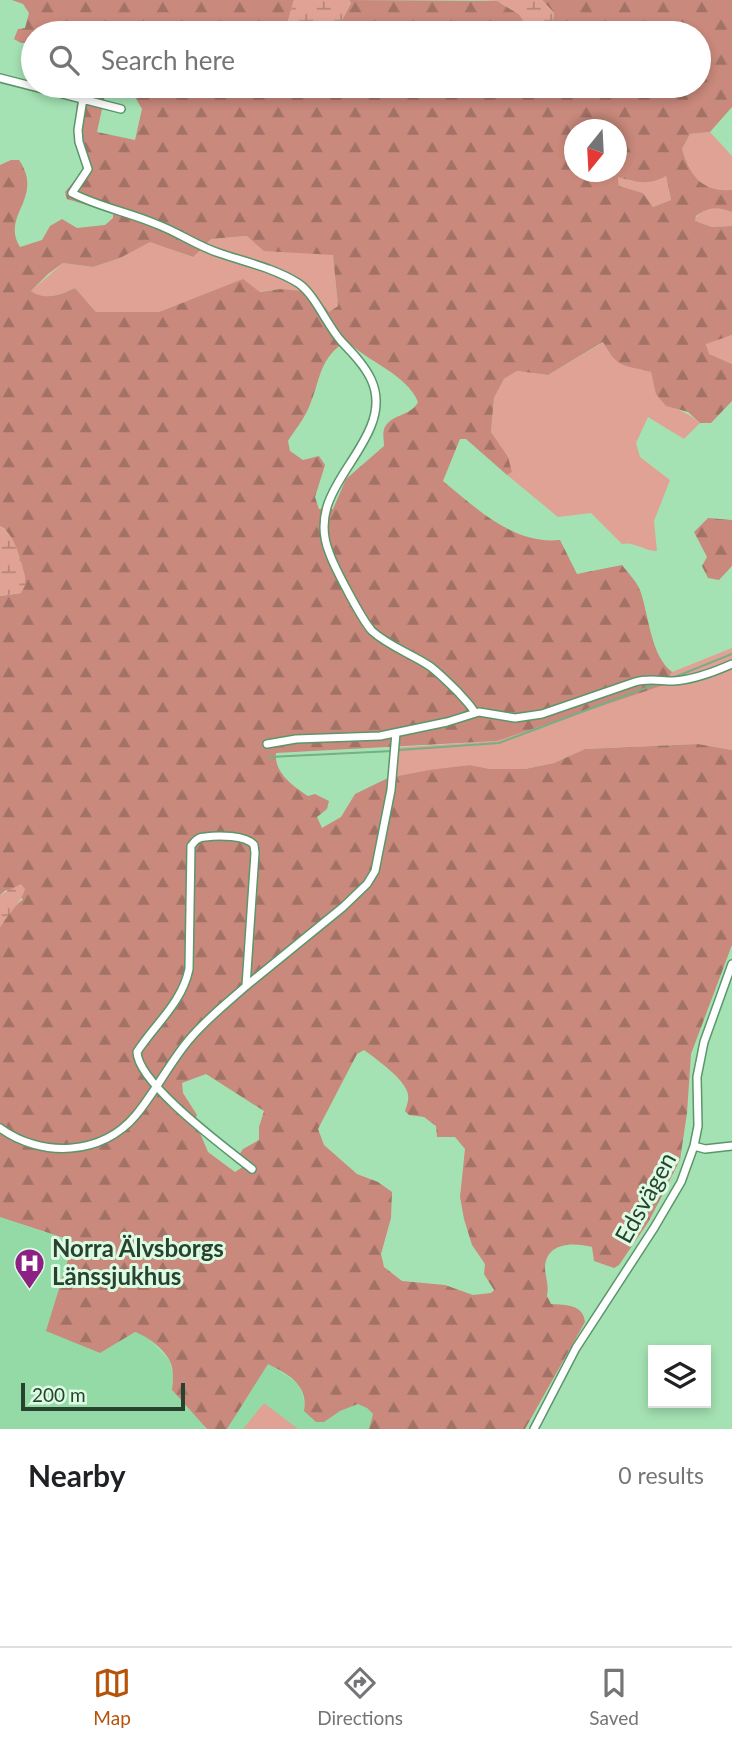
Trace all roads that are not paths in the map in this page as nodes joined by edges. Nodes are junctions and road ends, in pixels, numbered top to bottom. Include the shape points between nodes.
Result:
1 (0, 78) edge
2 (21, 82) edge
3 (82, 98) joint
4 (121, 109) dead end
5 (732, 664) edge
6 (475, 713) junction
7 (396, 733) junction
8 (267, 744) dead end
9 (732, 964) edge
10 (247, 984) junction
11 (156, 1087) junction
12 (0, 1128) edge
13 (694, 1146) junction
14 (732, 1146) edge
15 (252, 1169) dead end
16 (534, 1429) edge

1 - 2 street
3 - 4 street
3 - 6 street via 78,137 88,169 72,193 299,284 331,330 367,369 376,399 374,420 330,494 324,531 329,553 370,628 431,668
5 - 6 street via 676,681 635,682 542,714 515,718
6 - 7 street
7 - 8 street
7 - 10 street via 391,790 375,871 343,907
9 - 13 street, Edsvägen via 698,1067
10 - 11 street via 212,1014
10 - 11 street via 254,845 246,838 203,836 191,846 187,979 174,1005 137,1052 137,1060
11 - 12 street via 120,1130 93,1144 43,1147 25,1143
11 - 15 street
13 - 14 street
13 - 16 street, Edsvägen via 673,1198 576,1348

